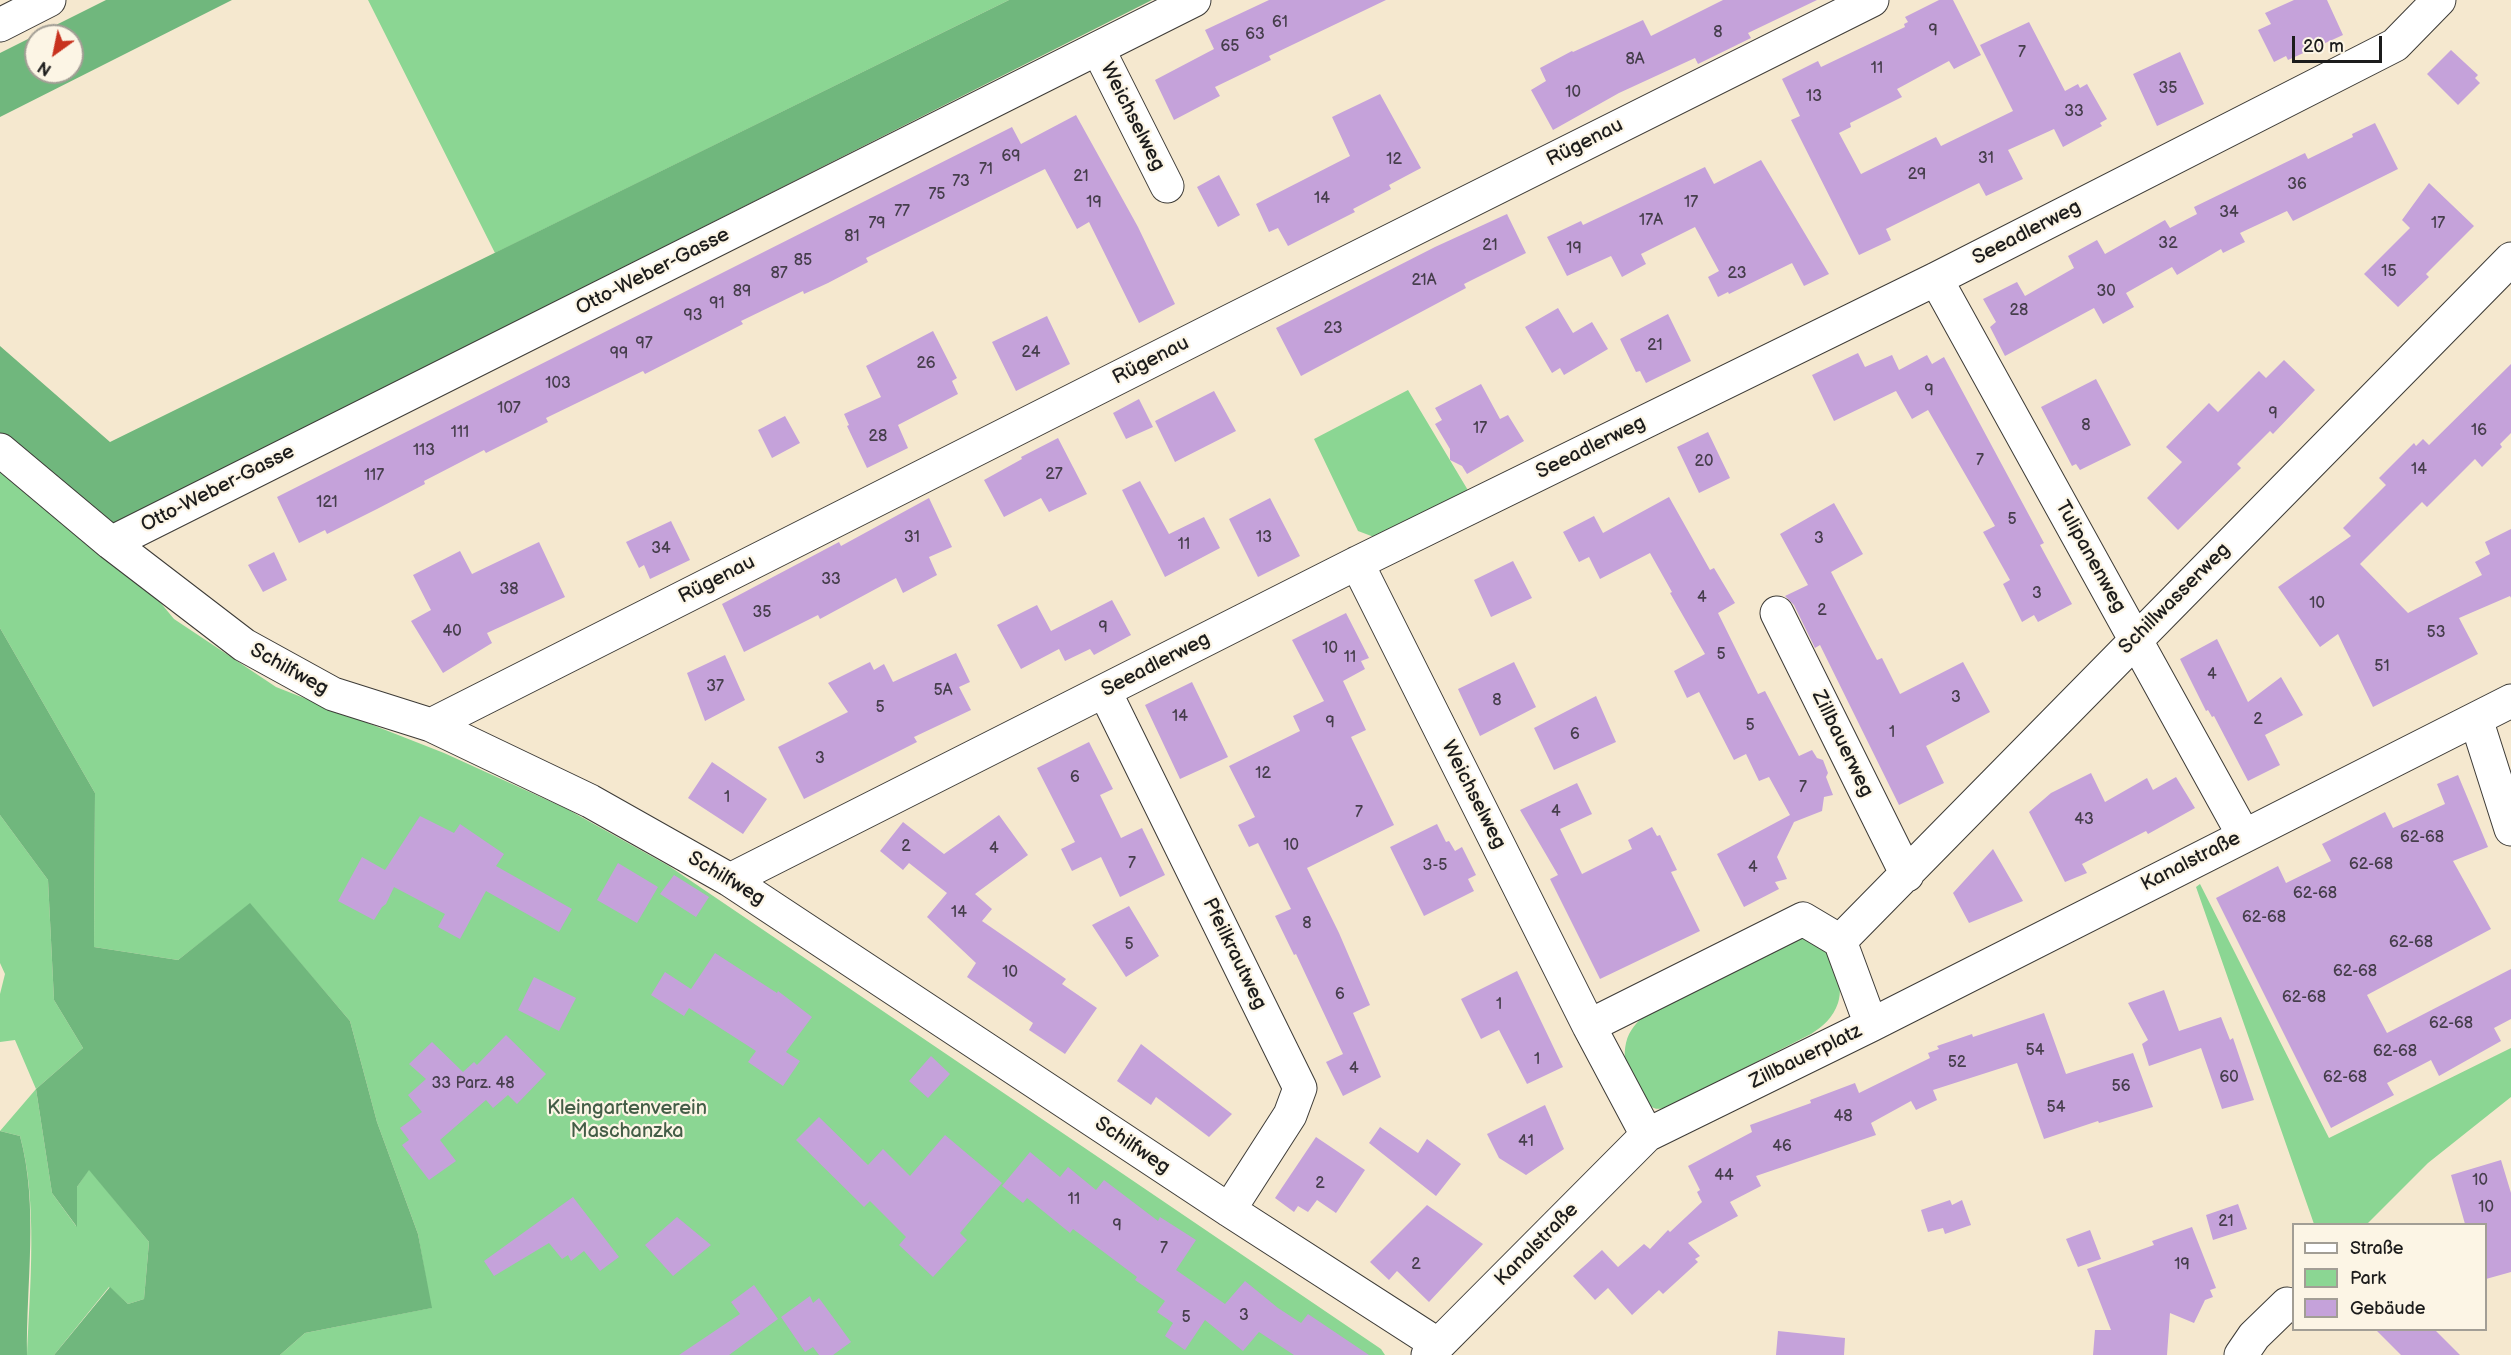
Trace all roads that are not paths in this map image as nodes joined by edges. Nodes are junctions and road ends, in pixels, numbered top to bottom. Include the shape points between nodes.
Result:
1 (1194, 0) edge
2 (1872, 0) edge
3 (2439, 0) edge
4 (42, 1) edge
5 (0, 25) edge
6 (1098, 49) junction
7 (1167, 186) dead end
8 (2511, 259) edge
9 (1936, 279) junction
10 (0, 450) edge
11 (111, 543) junction
12 (1357, 563) junction
13 (1777, 613) dead end
14 (2136, 639) junction
15 (1105, 692) junction
16 (2511, 701) edge
17 (2476, 719) junction
18 (431, 725) junction
19 (2511, 829) edge
20 (2244, 836) junction
21 (1907, 875) junction
22 (730, 880) junction
23 (1840, 941) junction
24 (1871, 1025) junction
25 (1589, 1026) junction
26 (1647, 1135) junction
27 (1229, 1210) junction
28 (2287, 1305) dead end
29 (1433, 1350) edge
30 (2241, 1355) edge

1 - 6 street, Otto-Weber-Gasse
2 - 18 street, Rügenau
3 - 9 street, Seeadlerweg via 2395,45
4 - 5 street
6 - 7 street, Weichselweg
6 - 11 street, Otto-Weber-Gasse
8 - 14 street, Schillwasserweg
9 - 12 street, Seeadlerweg
9 - 14 street, Tulipanenweg
10 - 11 street, Schilfweg
11 - 18 street, Schilfweg via 244,645 333,694
12 - 15 street, Seeadlerweg
12 - 25 street, Weichselweg
13 - 21 street, Zillbauerweg
14 - 20 street, Tulipanenweg
14 - 21 street, Schillwasserweg
15 - 22 street, Seeadlerweg
15 - 27 street, Pfeilkrautweg via 1300,1088 1290,1115
16 - 17 street, Kanalstraße
17 - 19 street
17 - 20 street, Kanalstraße
18 - 22 street, Schilfweg via 590,801
20 - 24 street, Kanalstraße
21 - 23 street, Schillwasserweg
22 - 27 street, Schilfweg
23 - 24 street, Zillbauerplatz
23 - 25 street via 1803,919
24 - 26 street, Zillbauerplatz
25 - 26 street
26 - 29 street, Kanalstraße
27 - 29 street, Schilfweg
28 - 30 street via 2254,1336

